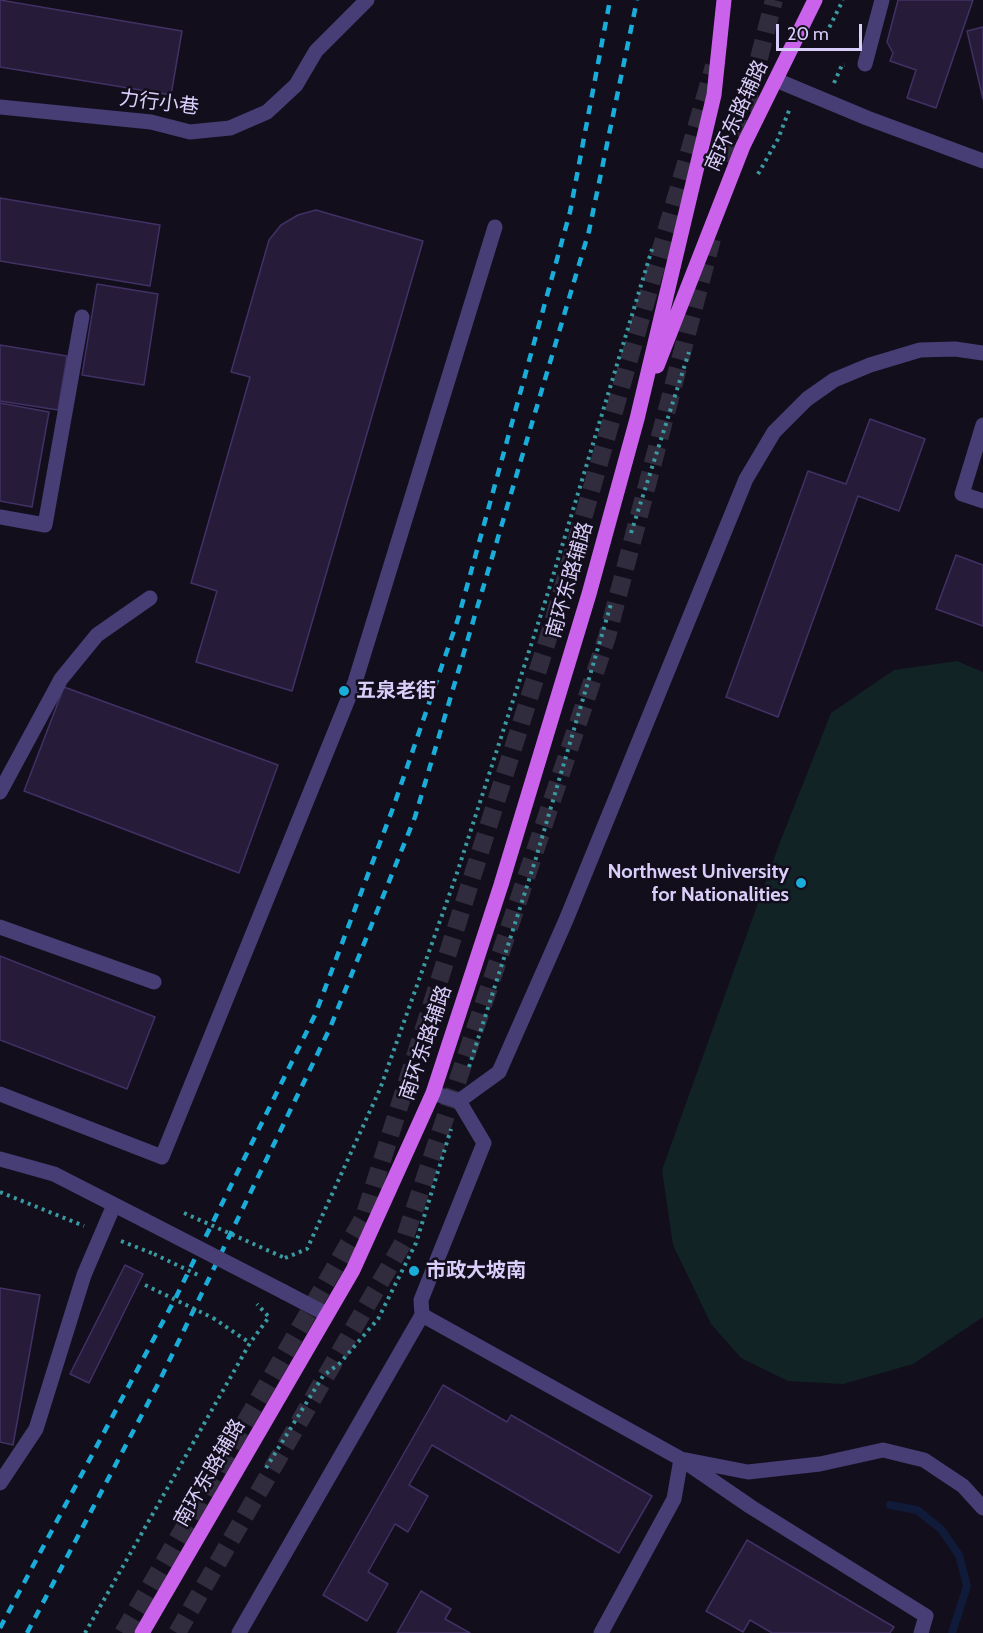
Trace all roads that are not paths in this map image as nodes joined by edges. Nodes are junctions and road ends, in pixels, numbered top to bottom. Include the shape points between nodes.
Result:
1 (367, 0) edge
2 (724, 0) edge
3 (815, 0) edge
4 (882, 0) edge
5 (865, 63) dead end
6 (776, 80) junction
7 (0, 107) edge
8 (983, 161) edge
9 (495, 227) dead end
10 (82, 317) dead end
11 (983, 353) edge
12 (637, 419) junction
13 (983, 425) edge
14 (983, 501) edge
15 (0, 517) edge
16 (150, 598) dead end
17 (0, 792) edge
18 (0, 927) edge
19 (154, 982) dead end
20 (433, 1093) junction
21 (0, 1095) edge
22 (459, 1101) junction
23 (0, 1159) edge
24 (114, 1205) junction
25 (326, 1314) junction
26 (422, 1315) junction
27 (681, 1459) junction
28 (0, 1483) edge
29 (983, 1508) edge
30 (142, 1633) edge
31 (239, 1633) edge
32 (601, 1633) edge
33 (921, 1633) edge

1 - 7 street, 力行小巷 via 316,51 296,85 267,112 230,128 190,132 151,122
2 - 12 main road, 南环东路辅路 via 714,95
3 - 6 main road, 南环东路辅路
4 - 5 street
6 - 8 street
6 - 12 main road, 南环东路辅路 via 743,146
9 - 21 street via 355,682 162,1157
10 - 15 street via 45,525
11 - 22 street via 955,348 920,350 870,365 834,380 807,399 774,432 746,479 566,920 499,1072
12 - 20 main road, 南环东路辅路 via 501,885
13 - 14 street via 962,494
16 - 17 street via 97,635 61,679
18 - 19 street
20 - 22 street
20 - 25 main road, 南环东路辅路 via 353,1270
22 - 26 street via 484,1143 420,1300
23 - 24 street via 54,1174
24 - 25 street, bridge
24 - 28 street via 63,1334 36,1429
25 - 30 main road, 南环东路辅路
26 - 27 street
26 - 31 street
27 - 29 street via 748,1472 820,1464 883,1450 924,1460 963,1486
27 - 32 street via 674,1499
27 - 33 street via 926,1616

